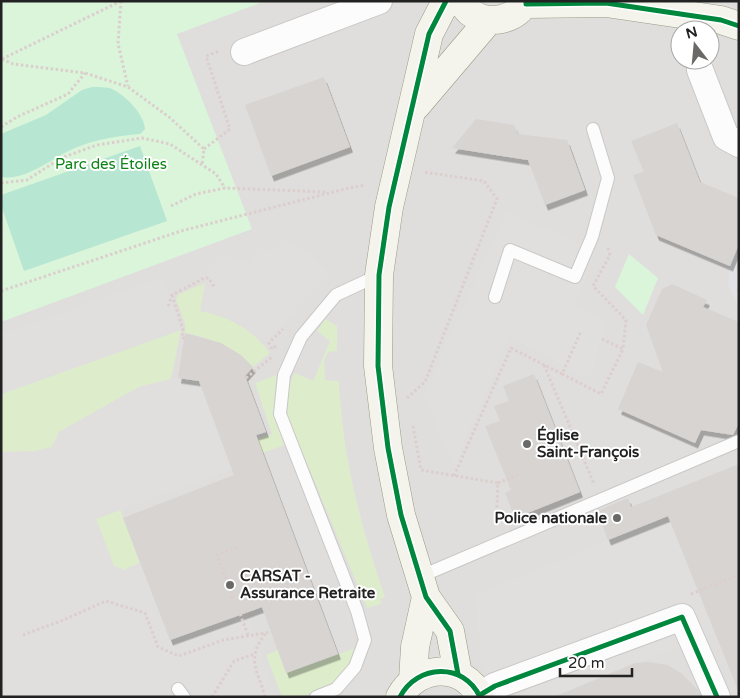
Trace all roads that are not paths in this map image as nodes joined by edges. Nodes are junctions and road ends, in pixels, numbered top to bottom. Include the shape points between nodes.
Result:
1 (379, 1) edge
2 (446, 1) edge
3 (461, 1) edge
4 (526, 2) edge
5 (604, 2) edge
6 (489, 20) junction
7 (739, 26) edge
8 (244, 52) dead end
9 (700, 70) dead end
10 (413, 109) junction
11 (593, 129) dead end
12 (739, 144) edge
13 (379, 275) junction
14 (494, 297) dead end
15 (739, 440) edge
16 (422, 587) junction
17 (458, 674) junction
18 (406, 688) edge
19 (480, 696) edge
20 (316, 697) edge
21 (716, 697) edge

1 - 8 street
2 - 10 street via 429,34
3 - 6 street via 472,14
4 - 5 street
4 - 6 street via 508,18
5 - 7 street via 721,20
6 - 10 street
9 - 12 street via 726,137
10 - 13 street via 389,207
11 - 14 lane via 608,178 592,237 575,277 510,250
13 - 16 street via 378,366 388,448 401,515
13 - 20 lane via 336,295 301,337 284,375 280,414 357,611 365,640 355,667 336,689
15 - 16 lane via 495,544
16 - 17 street via 450,631
16 - 18 street
17 - 18 street via 435,671
17 - 19 street via 475,686
19 - 21 street via 495,686 682,617

